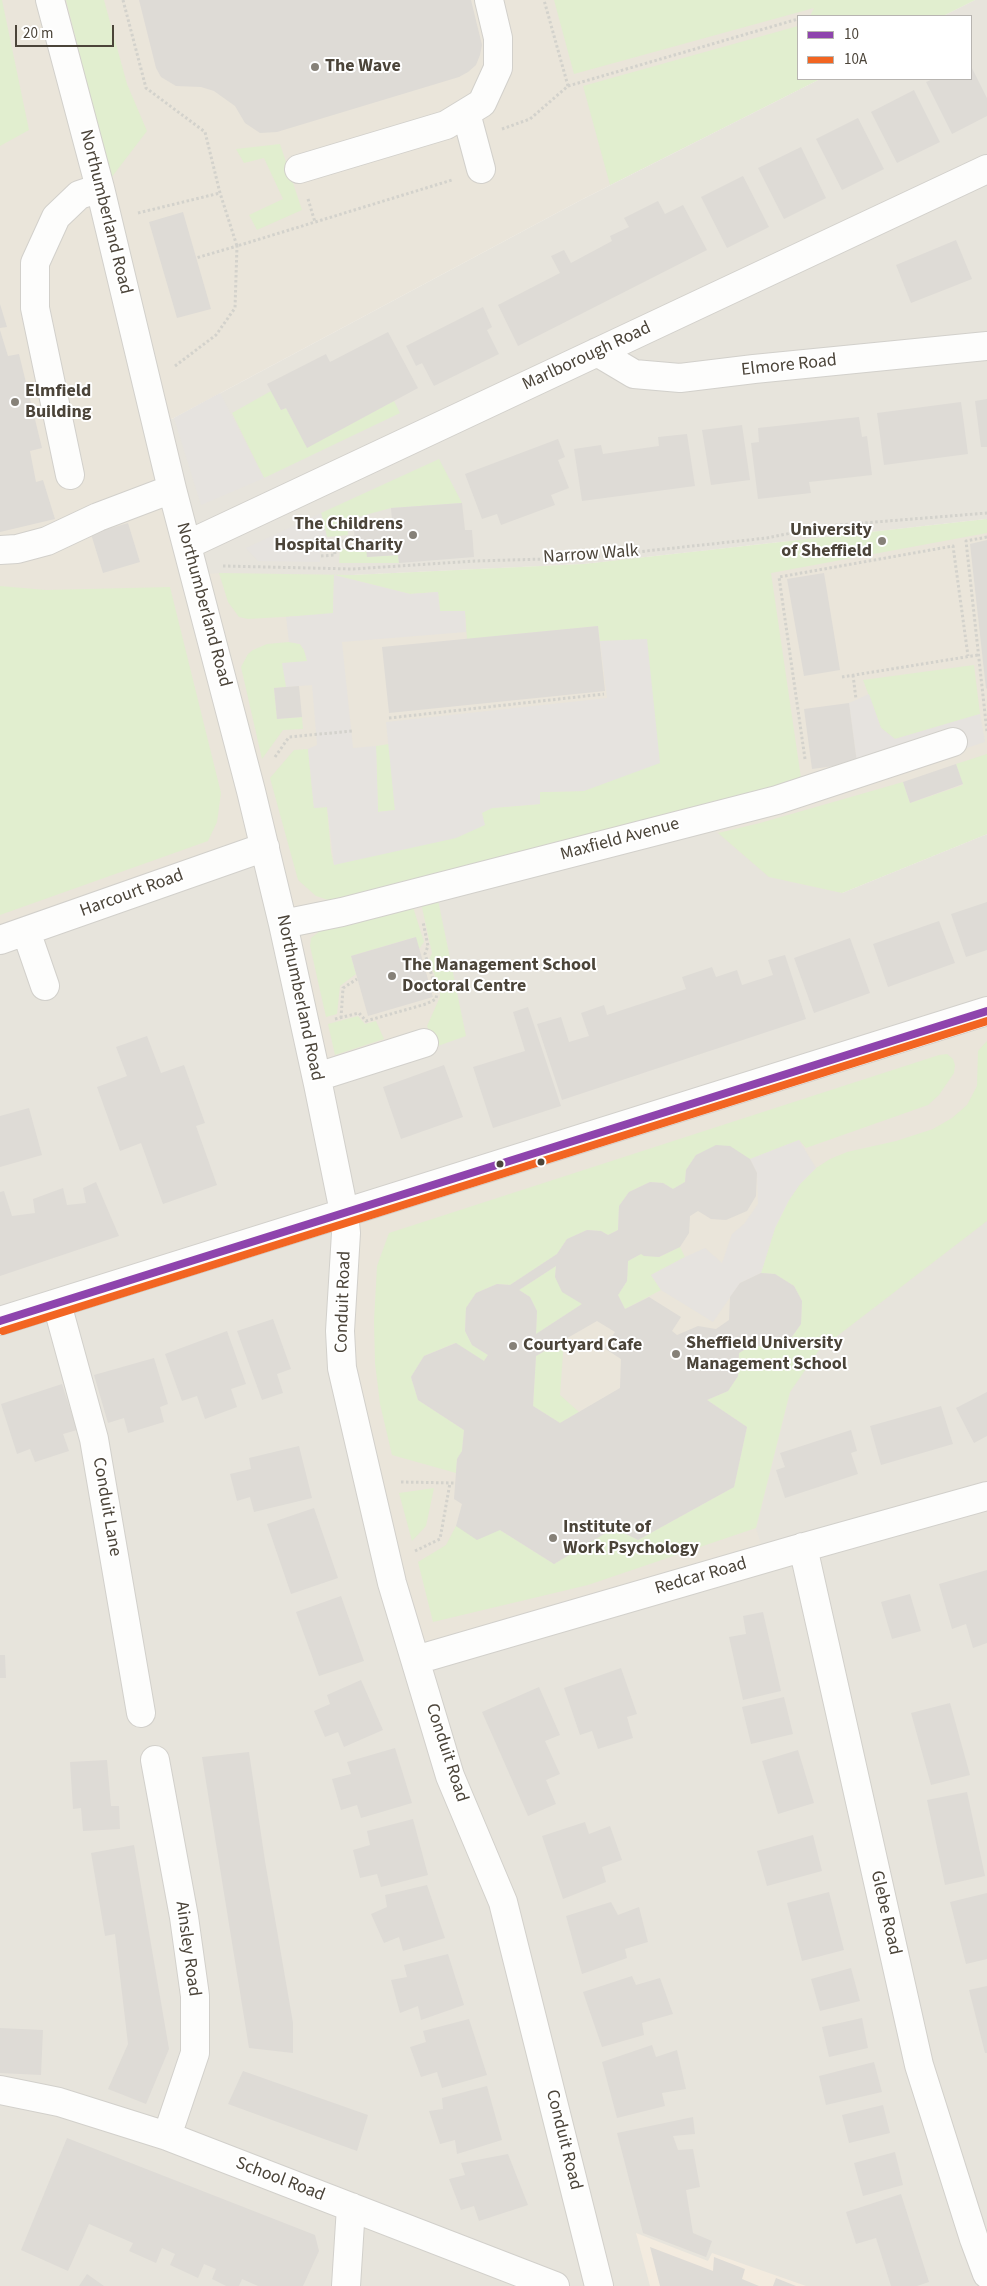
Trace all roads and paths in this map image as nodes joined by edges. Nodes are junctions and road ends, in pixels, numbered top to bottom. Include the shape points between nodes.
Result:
1 (50, 0) edge
2 (123, 0) edge
3 (489, 0) edge
4 (544, 0) edge
5 (797, 19) edge
6 (568, 86) junction
7 (466, 113) junction
8 (494, 132) dead end
9 (299, 169) dead end
10 (481, 169) dead end
11 (987, 169) edge
12 (454, 180) dead end
13 (100, 188) junction
14 (220, 193) junction
15 (107, 219) junction
16 (237, 246) junction
17 (196, 258) dead end
18 (987, 346) edge
19 (597, 352) junction
20 (148, 386) junction
21 (70, 475) dead end
22 (172, 489) junction
23 (987, 513) edge
24 (987, 537) edge
25 (354, 540) dead end
26 (0, 550) edge
27 (190, 555) junction
28 (321, 556) dead end
29 (978, 655) junction
30 (968, 656) junction
31 (853, 675) junction
32 (842, 677) dead end
33 (604, 694) dead end
34 (856, 699) dead end
35 (389, 718) dead end
36 (352, 732) dead end
37 (987, 732) edge
38 (952, 742) dead end
39 (804, 757) dead end
40 (251, 791) junction
41 (264, 846) junction
42 (423, 922) dead end
43 (283, 924) junction
44 (26, 932) junction
45 (0, 940) edge
46 (357, 979) dead end
47 (45, 986) dead end
48 (987, 1011) edge
49 (341, 1018) junction
50 (306, 1027) junction
51 (424, 1042) dead end
52 (317, 1077) junction
53 (344, 1212) junction
54 (57, 1304) junction
55 (0, 1321) edge
56 (369, 1481) junction
57 (450, 1483) junction
58 (455, 1483) dead end
59 (987, 1496) edge
60 (803, 1548) junction
61 (388, 1564) junction
62 (416, 1660) junction
63 (141, 1713) dead end
64 (156, 1760) dead end
65 (0, 2090) edge
66 (166, 2136) junction
67 (351, 2207) junction
68 (987, 2274) edge
69 (346, 2286) edge
70 (556, 2286) edge
71 (599, 2286) edge

1 - 13 street, Northumberland Road
2 - 14 path via 146,88 205,132
3 - 7 street via 498,38 498,68 482,103
4 - 6 path
5 - 6 path
6 - 8 path via 530,118
7 - 9 street via 446,125
7 - 10 street
11 - 19 street, Marlborough Road
12 - 16 path
13 - 15 street, Northumberland Road
13 - 21 street via 78,195 56,216 35,263 35,308
14 - 15 path
14 - 16 path
15 - 20 street, Northumberland Road
16 - 17 path
16 - 20 path via 235,308 216,335
18 - 19 street, Elmore Road via 680,378 634,374
19 - 27 street, Marlborough Road
20 - 22 street, Northumberland Road
22 - 26 street via 98,517 47,541
22 - 27 street, Northumberland Road
23 - 27 path, Narrow Walk via 826,526 767,538 581,558 353,569
24 - 29 path via 966,541
25 - 28 path via 334,542 335,555
27 - 40 street, Northumberland Road
29 - 30 path
29 - 37 path
30 - 31 path
30 - 39 path via 953,546 779,577
31 - 32 path
31 - 34 path
33 - 35 path
36 - 40 path via 289,737
38 - 43 street, Maxfield Avenue via 777,800 342,912
40 - 41 street, Northumberland Road
41 - 43 street, Northumberland Road
41 - 44 street, Harcourt Road
42 - 49 path via 428,946 424,954 437,992 436,999 366,1021 359,1013
43 - 50 street, Northumberland Road
44 - 45 street, Harcourt Road
44 - 47 street
46 - 49 path via 344,988
48 - 53 street
49 - 50 path
50 - 52 street, Northumberland Road
51 - 52 street
52 - 53 street, Northumberland Road
53 - 54 street
53 - 56 street, Conduit Road via 342,1368
54 - 55 street
54 - 63 street, Conduit Lane via 94,1439
56 - 57 path
56 - 61 street, Conduit Road
57 - 58 path
57 - 61 path via 440,1539
59 - 60 street, Redcar Road
60 - 62 street, Redcar Road
60 - 68 street, Glebe Road via 919,2065
61 - 62 street, Conduit Road
62 - 71 street, Conduit Road via 450,1776 503,1902
64 - 66 street, Ainsley Road via 196,2006 195,2053
65 - 66 street, School Road via 59,2102
66 - 67 street, School Road
67 - 69 street
67 - 70 street, School Road

